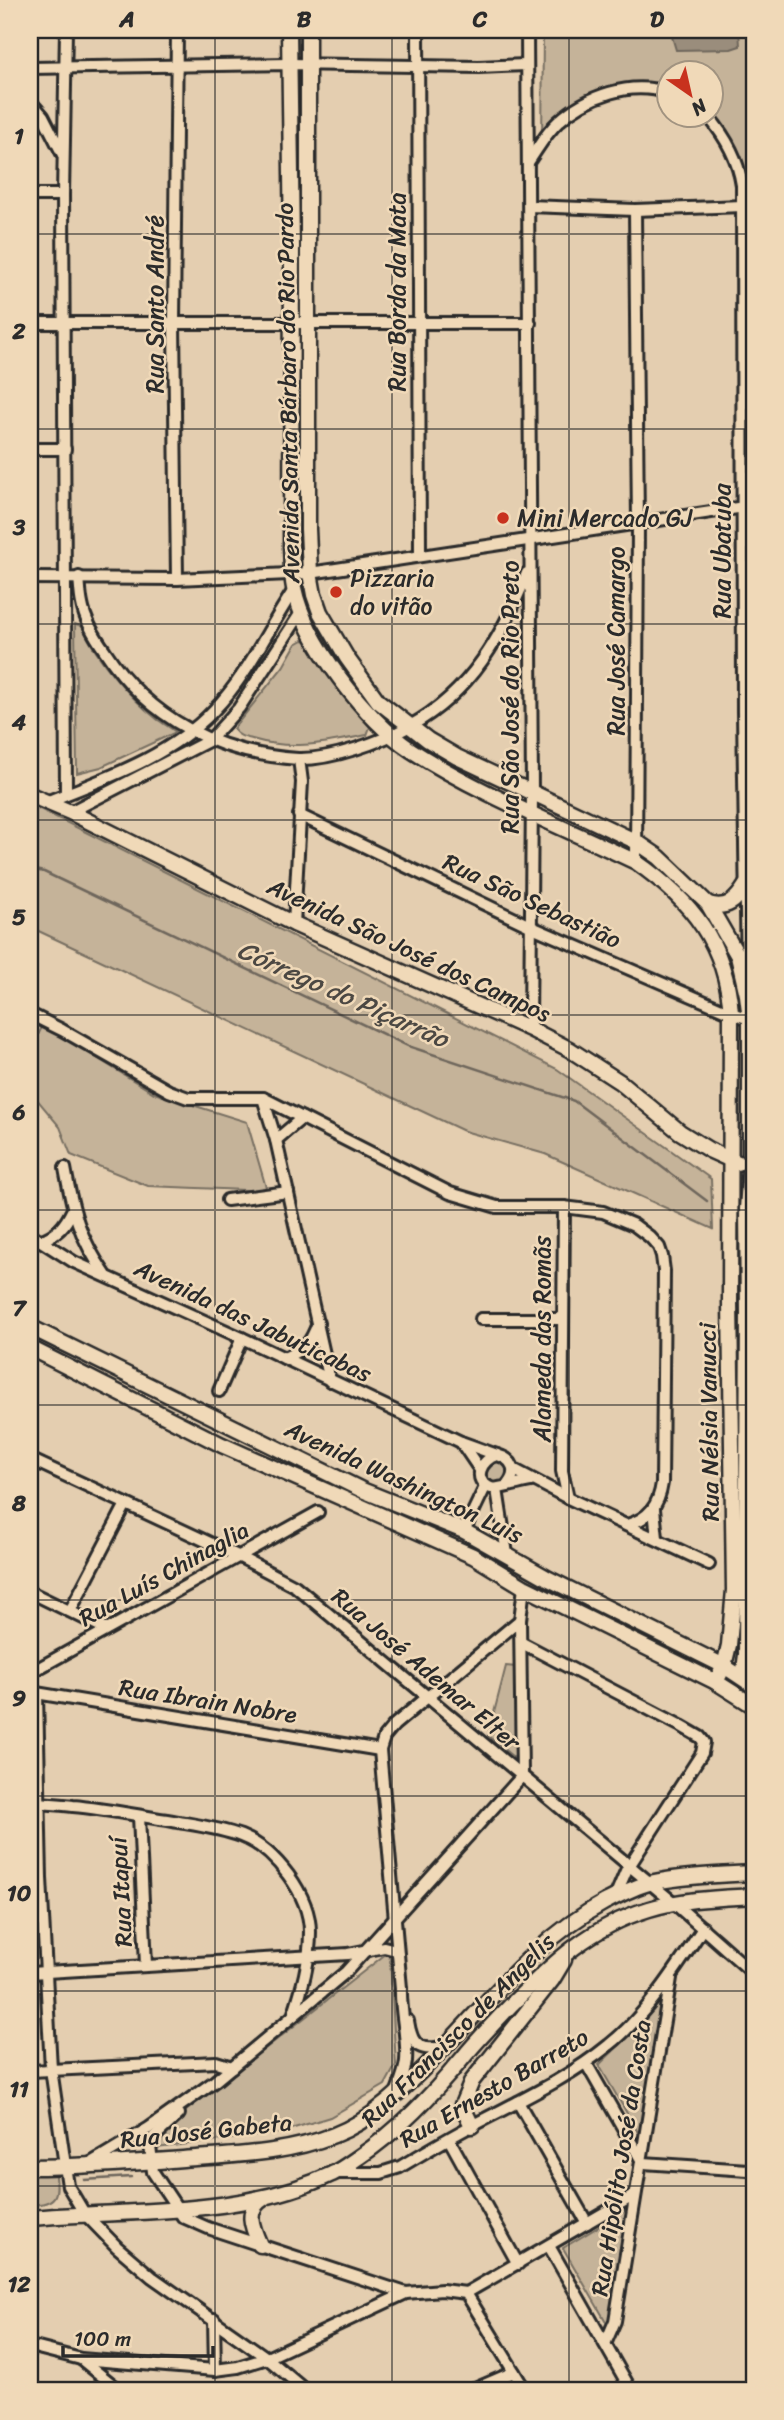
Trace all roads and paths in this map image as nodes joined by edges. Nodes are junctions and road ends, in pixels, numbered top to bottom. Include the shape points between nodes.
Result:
1 (66, 30) edge
2 (177, 30) edge
3 (289, 30) edge
4 (308, 30) edge
5 (418, 30) edge
6 (527, 30) edge
7 (288, 64) junction
8 (308, 65) junction
9 (526, 65) junction
10 (418, 66) junction
11 (177, 67) junction
12 (30, 68) edge
13 (66, 68) junction
14 (654, 90) edge
15 (30, 101) edge
16 (719, 130) edge
17 (64, 158) junction
18 (529, 161) junction
19 (30, 195) edge
20 (63, 195) junction
21 (529, 206) junction
22 (743, 206) junction
23 (635, 209) junction
24 (174, 322) junction
25 (30, 323) edge
26 (63, 323) junction
27 (290, 323) junction
28 (308, 323) junction
29 (418, 323) junction
30 (530, 323) junction
31 (30, 449) edge
32 (65, 449) junction
33 (744, 507) junction
34 (638, 524) junction
35 (531, 539) junction
36 (420, 555) junction
37 (530, 567) junction
38 (310, 573) junction
39 (292, 574) junction
40 (65, 577) junction
41 (79, 577) junction
42 (30, 578) edge
43 (177, 579) junction
44 (294, 590) junction
45 (302, 611) junction
46 (409, 727) junction
47 (191, 732) junction
48 (391, 734) junction
49 (210, 740) junction
50 (299, 759) junction
51 (532, 792) junction
52 (66, 794) junction
53 (30, 795) edge
54 (46, 802) junction
55 (70, 812) junction
56 (531, 812) junction
57 (299, 815) junction
58 (637, 842) junction
59 (636, 862) junction
60 (749, 878) edge
61 (708, 904) junction
62 (294, 924) junction
63 (532, 927) junction
64 (747, 995) junction
65 (731, 1013) junction
66 (30, 1014) edge
67 (750, 1019) junction
68 (530, 1029) junction
69 (263, 1098) junction
70 (302, 1118) junction
71 (276, 1140) junction
72 (730, 1160) junction
73 (65, 1168) dead end
74 (752, 1171) edge
75 (288, 1192) junction
76 (227, 1200) dead end
77 (750, 1204) edge
78 (564, 1207) junction
79 (73, 1209) junction
80 (30, 1234) edge
81 (40, 1241) junction
82 (107, 1276) junction
83 (481, 1319) dead end
84 (563, 1319) junction
85 (318, 1323) junction
86 (30, 1327) edge
87 (242, 1338) junction
88 (30, 1348) edge
89 (284, 1358) junction
90 (330, 1381) junction
91 (219, 1391) dead end
92 (461, 1442) junction
93 (497, 1455) junction
94 (30, 1460) edge
95 (513, 1469) junction
96 (480, 1470) junction
97 (562, 1471) junction
98 (536, 1483) junction
99 (497, 1486) junction
100 (568, 1498) junction
101 (126, 1504) junction
102 (654, 1509) junction
103 (318, 1512) dead end
104 (627, 1525) junction
105 (464, 1531) junction
106 (657, 1538) junction
107 (507, 1554) junction
108 (473, 1556) junction
109 (240, 1557) junction
110 (709, 1564) dead end
111 (550, 1579) junction
112 (524, 1587) junction
113 (30, 1592) edge
114 (540, 1594) junction
115 (70, 1611) junction
116 (520, 1620) junction
117 (106, 1629) junction
118 (731, 1630) junction
119 (522, 1643) junction
120 (703, 1655) junction
121 (724, 1666) junction
122 (30, 1673) edge
123 (748, 1681) edge
124 (716, 1682) junction
125 (34, 1693) edge
126 (428, 1697) junction
127 (754, 1706) edge
128 (380, 1750) junction
129 (522, 1776) junction
130 (35, 1803) edge
131 (139, 1816) junction
132 (630, 1866) junction
133 (754, 1873) edge
134 (35, 1879) edge
135 (648, 1884) junction
136 (754, 1896) edge
137 (615, 1897) junction
138 (674, 1903) junction
139 (394, 1918) junction
140 (704, 1928) junction
141 (570, 1948) junction
142 (396, 1950) junction
143 (365, 1952) junction
144 (306, 1957) junction
145 (146, 1965) junction
146 (46, 1972) junction
147 (30, 1973) edge
148 (754, 1974) edge
149 (672, 1976) junction
150 (401, 1988) junction
151 (292, 2018) junction
152 (446, 2046) junction
153 (586, 2063) junction
154 (233, 2067) junction
155 (51, 2069) junction
156 (30, 2071) edge
157 (215, 2081) junction
158 (396, 2094) junction
159 (518, 2102) junction
160 (472, 2126) junction
161 (449, 2139) junction
162 (152, 2161) junction
163 (643, 2163) junction
164 (86, 2165) junction
165 (30, 2167) edge
166 (64, 2167) junction
167 (754, 2168) edge
168 (334, 2174) junction
169 (269, 2195) junction
170 (635, 2195) junction
171 (177, 2210) junction
172 (84, 2213) junction
173 (30, 2218) edge
174 (587, 2223) junction
175 (260, 2245) junction
176 (549, 2246) junction
177 (518, 2264) junction
178 (406, 2293) junction
179 (466, 2293) junction
180 (214, 2319) junction
181 (605, 2344) junction
182 (30, 2346) edge
183 (267, 2358) junction
184 (81, 2360) junction
185 (215, 2370) junction
186 (514, 2372) junction
187 (118, 2390) edge
188 (305, 2390) edge
189 (472, 2390) edge
190 (526, 2390) edge
191 (631, 2390) edge

1 - 13 street
2 - 11 street, Rua Santo André
3 - 7 main road, Avenida Santa Bárbaro do Rio Pardo
4 - 8 main road, Avenida Santa Bárbaro do Rio Pardo
5 - 10 street, Rua Borda da Mata
6 - 9 street, Rua São José do Rio Preto
7 - 8 street
7 - 11 street
7 - 27 main road, Avenida Santa Bárbaro do Rio Pardo
8 - 10 street
8 - 28 main road, Avenida Santa Bárbaro do Rio Pardo
9 - 10 street
9 - 18 street, Rua São José do Rio Preto
10 - 29 street, Rua Borda da Mata
11 - 13 street
11 - 24 street, Rua Santo André
12 - 13 street
13 - 17 street
14 - 18 street via 620,90 587,102 558,123
15 - 17 street
16 - 22 street, Rua Ubatuba via 737,161
17 - 20 street
18 - 21 street, Rua São José do Rio Preto
19 - 20 street
20 - 26 street
21 - 23 street
21 - 30 street, Rua São José do Rio Preto
22 - 23 street
22 - 33 street, Rua Ubatuba
23 - 34 street, Rua José Camargo
24 - 26 street
24 - 27 street
24 - 43 street, Rua Santo André
25 - 26 street
26 - 32 street
27 - 28 street
27 - 39 main road, Avenida Santa Bárbaro do Rio Pardo
28 - 29 street
28 - 38 main road, Avenida Santa Bárbaro do Rio Pardo
29 - 30 street
29 - 36 street, Rua Borda da Mata
30 - 35 street, Rua São José do Rio Preto
31 - 32 street
32 - 40 street
33 - 34 street
33 - 60 street, Rua Ubatuba
34 - 35 street
34 - 58 street, Rua José Camargo
35 - 36 street
35 - 37 street, Rua São José do Rio Preto
36 - 38 street
37 - 46 street via 480,666 447,699
37 - 51 street, Rua São José do Rio Preto
38 - 39 street
38 - 46 main road, Avenida Santa Bárbaro do Rio Pardo via 320,612 347,658 378,701
39 - 43 street
39 - 44 main road, Avenida Santa Bárbaro do Rio Pardo
40 - 41 street
40 - 42 street
40 - 52 street
41 - 43 street
41 - 47 street via 90,626 124,679 151,705
44 - 45 main road, Avenida Santa Bárbaro do Rio Pardo
44 - 47 street via 250,664 214,711
45 - 48 main road, Avenida Santa Bárbaro do Rio Pardo via 338,674
45 - 49 street via 239,708
46 - 48 street
46 - 51 main road, Avenida Santa Bárbaro do Rio Pardo via 457,757
47 - 49 street
47 - 52 street via 156,754
48 - 50 street via 347,751
48 - 56 main road, Avenida Santa Bárbaro do Rio Pardo via 411,750
49 - 50 street
49 - 55 street
50 - 57 street
51 - 56 street, Rua São José do Rio Preto
51 - 58 main road, Avenida Santa Bárbaro do Rio Pardo
52 - 54 street
53 - 54 main road, Avenida São José dos Campos
54 - 55 main road, Avenida São José dos Campos
55 - 62 main road, Avenida São José dos Campos
56 - 59 main road, Avenida Santa Bárbaro do Rio Pardo
56 - 63 street, Rua São José do Rio Preto
57 - 62 street
57 - 63 street, Rua São Sebastião
58 - 59 street, Rua José Camargo
58 - 61 main road, Avenida Santa Bárbaro do Rio Pardo via 678,873
59 - 65 main road, Avenida Santa Bárbaro do Rio Pardo via 670,888 712,941 727,977
60 - 61 main road via 730,904
60 - 64 street, Rua Ubatuba
61 - 64 main road, Avenida Santa Bárbaro do Rio Pardo via 738,956
62 - 68 main road, Avenida São José dos Campos
63 - 65 street, Rua São Sebastião
63 - 68 street, Rua São José do Rio Preto
64 - 67 main road, Avenida Santa Bárbaro do Rio Pardo
65 - 67 street, Rua São Sebastião
65 - 72 main road, Avenida Santa Bárbaro do Rio Pardo
66 - 69 street via 188,1098
67 - 74 main road, Avenida Santa Bárbaro do Rio Pardo
68 - 72 main road, Avenida São José dos Campos via 620,1082 680,1132
69 - 70 street
69 - 71 street
70 - 71 street
70 - 78 street via 450,1194 497,1207
71 - 75 street
72 - 74 main road, Avenida São José dos Campos
72 - 118 main road, Rua Nélsia Vanucci
73 - 79 street
74 - 77 main road, Rua Nélsia Vanucci
75 - 76 street
75 - 85 street
77 - 123 main road, Rua Nélsia Vanucci
78 - 84 street, Alameda das Romãs
78 - 102 street via 603,1212 634,1225 650,1237 662,1256 663,1466 661,1496
79 - 81 street via 55,1235
79 - 82 street via 89,1251
80 - 81 street, Avenida das Jabuticabas
81 - 82 street, Avenida das Jabuticabas
82 - 87 street, Avenida das Jabuticabas
83 - 84 street
84 - 97 street, Alameda das Romãs
85 - 89 street via 312,1342
85 - 90 street
86 - 105 main road, Avenida Washington Luis via 362,1490
87 - 89 street, Avenida das Jabuticabas
87 - 91 street
88 - 108 main road, Avenida Washington Luis via 222,1445
89 - 90 street, Avenida das Jabuticabas
90 - 92 street, Avenida das Jabuticabas
92 - 93 street, Avenida das Jabuticabas
92 - 96 street
93 - 95 street
93 - 96 street via 485,1460
94 - 101 street, Rua José Ademar Elter
95 - 98 street
95 - 99 street via 512,1478
96 - 99 street via 481,1479
97 - 98 street, Alameda das Romãs via 552,1480
97 - 100 street, Alameda das Romãs
98 - 99 street
98 - 100 street
99 - 105 street
99 - 107 street
100 - 104 street
101 - 109 street, Rua José Ademar Elter
101 - 115 street
102 - 104 street
102 - 106 street
103 - 109 street, Rua Luís Chinaglia
104 - 106 street
105 - 107 main road, Avenida Washington Luis
105 - 108 main road via 462,1541
106 - 110 street
107 - 111 main road, Avenida Washington Luis
108 - 112 main road, Avenida Washington Luis
109 - 117 street, Rua Luís Chinaglia
109 - 126 street, Rua José Ademar Elter via 295,1586
111 - 114 main road via 549,1588
111 - 120 main road, Avenida Washington Luis
112 - 114 main road, Avenida Washington Luis
112 - 116 street
113 - 115 street
114 - 124 main road, Avenida Washington Luis
115 - 117 street
116 - 119 street
116 - 126 street
117 - 122 street, Rua Luís Chinaglia
118 - 120 main road via 718,1647
118 - 121 main road, Rua Nélsia Vanucci
119 - 129 street
119 - 132 street via 700,1737 705,1747
120 - 121 main road, Avenida Washington Luis
121 - 123 main road, Avenida Washington Luis
121 - 124 main road, Rua Nélsia Vanucci
124 - 127 main road, Avenida Washington Luis
125 - 128 street, Rua Ibrain Nobre
125 - 130 street
126 - 128 street via 388,1732
126 - 129 street, Rua José Ademar Elter
128 - 139 street
129 - 132 street, Rua José Ademar Elter
129 - 139 street
130 - 131 street
130 - 134 street
131 - 144 street via 213,1828 259,1845 281,1865 300,1898 310,1931
131 - 145 street, Rua Itapuí
132 - 135 street, Rua José Ademar Elter
132 - 137 street
133 - 135 main road, Rua José Gabeta
134 - 146 street
135 - 137 main road, Rua José Gabeta
135 - 138 street, Rua José Ademar Elter
136 - 138 main road, Rua Francisco de Angelis
137 - 152 main road, Rua José Gabeta via 560,1930
138 - 140 street, Rua José Ademar Elter
138 - 141 main road, Rua Francisco de Angelis via 602,1928
139 - 142 street
139 - 143 street
140 - 148 street, Rua José Ademar Elter
140 - 149 street, Rua Ernesto Barreto
141 - 160 main road via 552,1980 472,2081 462,2105
141 - 168 main road, Rua Francisco de Angelis via 481,2036 410,2116
142 - 143 street via 384,1947
142 - 150 street
143 - 144 street
143 - 151 street
144 - 145 street
144 - 151 street via 304,1984
145 - 146 street
146 - 147 street
146 - 155 street
149 - 153 street, Rua Ernesto Barreto via 612,2044
149 - 163 street, Rua Hipólito José da Costa
150 - 152 street via 415,2043 425,2049
150 - 158 street via 406,2054
151 - 154 street
152 - 158 main road, Rua José Gabeta
153 - 159 street, Rua Ernesto Barreto
153 - 163 street
154 - 155 street via 216,2062
154 - 157 street
155 - 156 street
155 - 166 street
157 - 162 street via 154,2137
157 - 164 street
158 - 162 main road, Rua José Gabeta via 335,2135 299,2145
159 - 160 street, Rua Ernesto Barreto
159 - 174 street
160 - 161 street, Rua Ernesto Barreto
161 - 168 street, Rua Ernesto Barreto via 400,2167
161 - 177 street
162 - 164 main road, Rua José Gabeta
162 - 171 street via 153,2172
163 - 167 street
163 - 170 street, Rua Hipólito José da Costa
164 - 166 main road, Rua José Gabeta
165 - 166 main road, Rua José Gabeta
166 - 172 street
168 - 169 main road, Rua Francisco de Angelis
169 - 171 main road, Rua Francisco de Angelis
169 - 175 main road via 253,2206 250,2214
170 - 174 street
170 - 181 street, Rua Hipólito José da Costa via 615,2321
171 - 172 main road, Rua Francisco de Angelis
171 - 175 street via 208,2228
172 - 173 main road, Rua Francisco de Angelis
172 - 180 street via 152,2277
174 - 176 street
175 - 178 street
176 - 177 street
176 - 181 street
177 - 179 street
178 - 179 street
178 - 183 street
179 - 186 street
180 - 183 street
180 - 185 street
181 - 191 street
182 - 184 street
183 - 185 street
183 - 188 street
184 - 185 street
184 - 187 street
186 - 189 street
186 - 190 street

